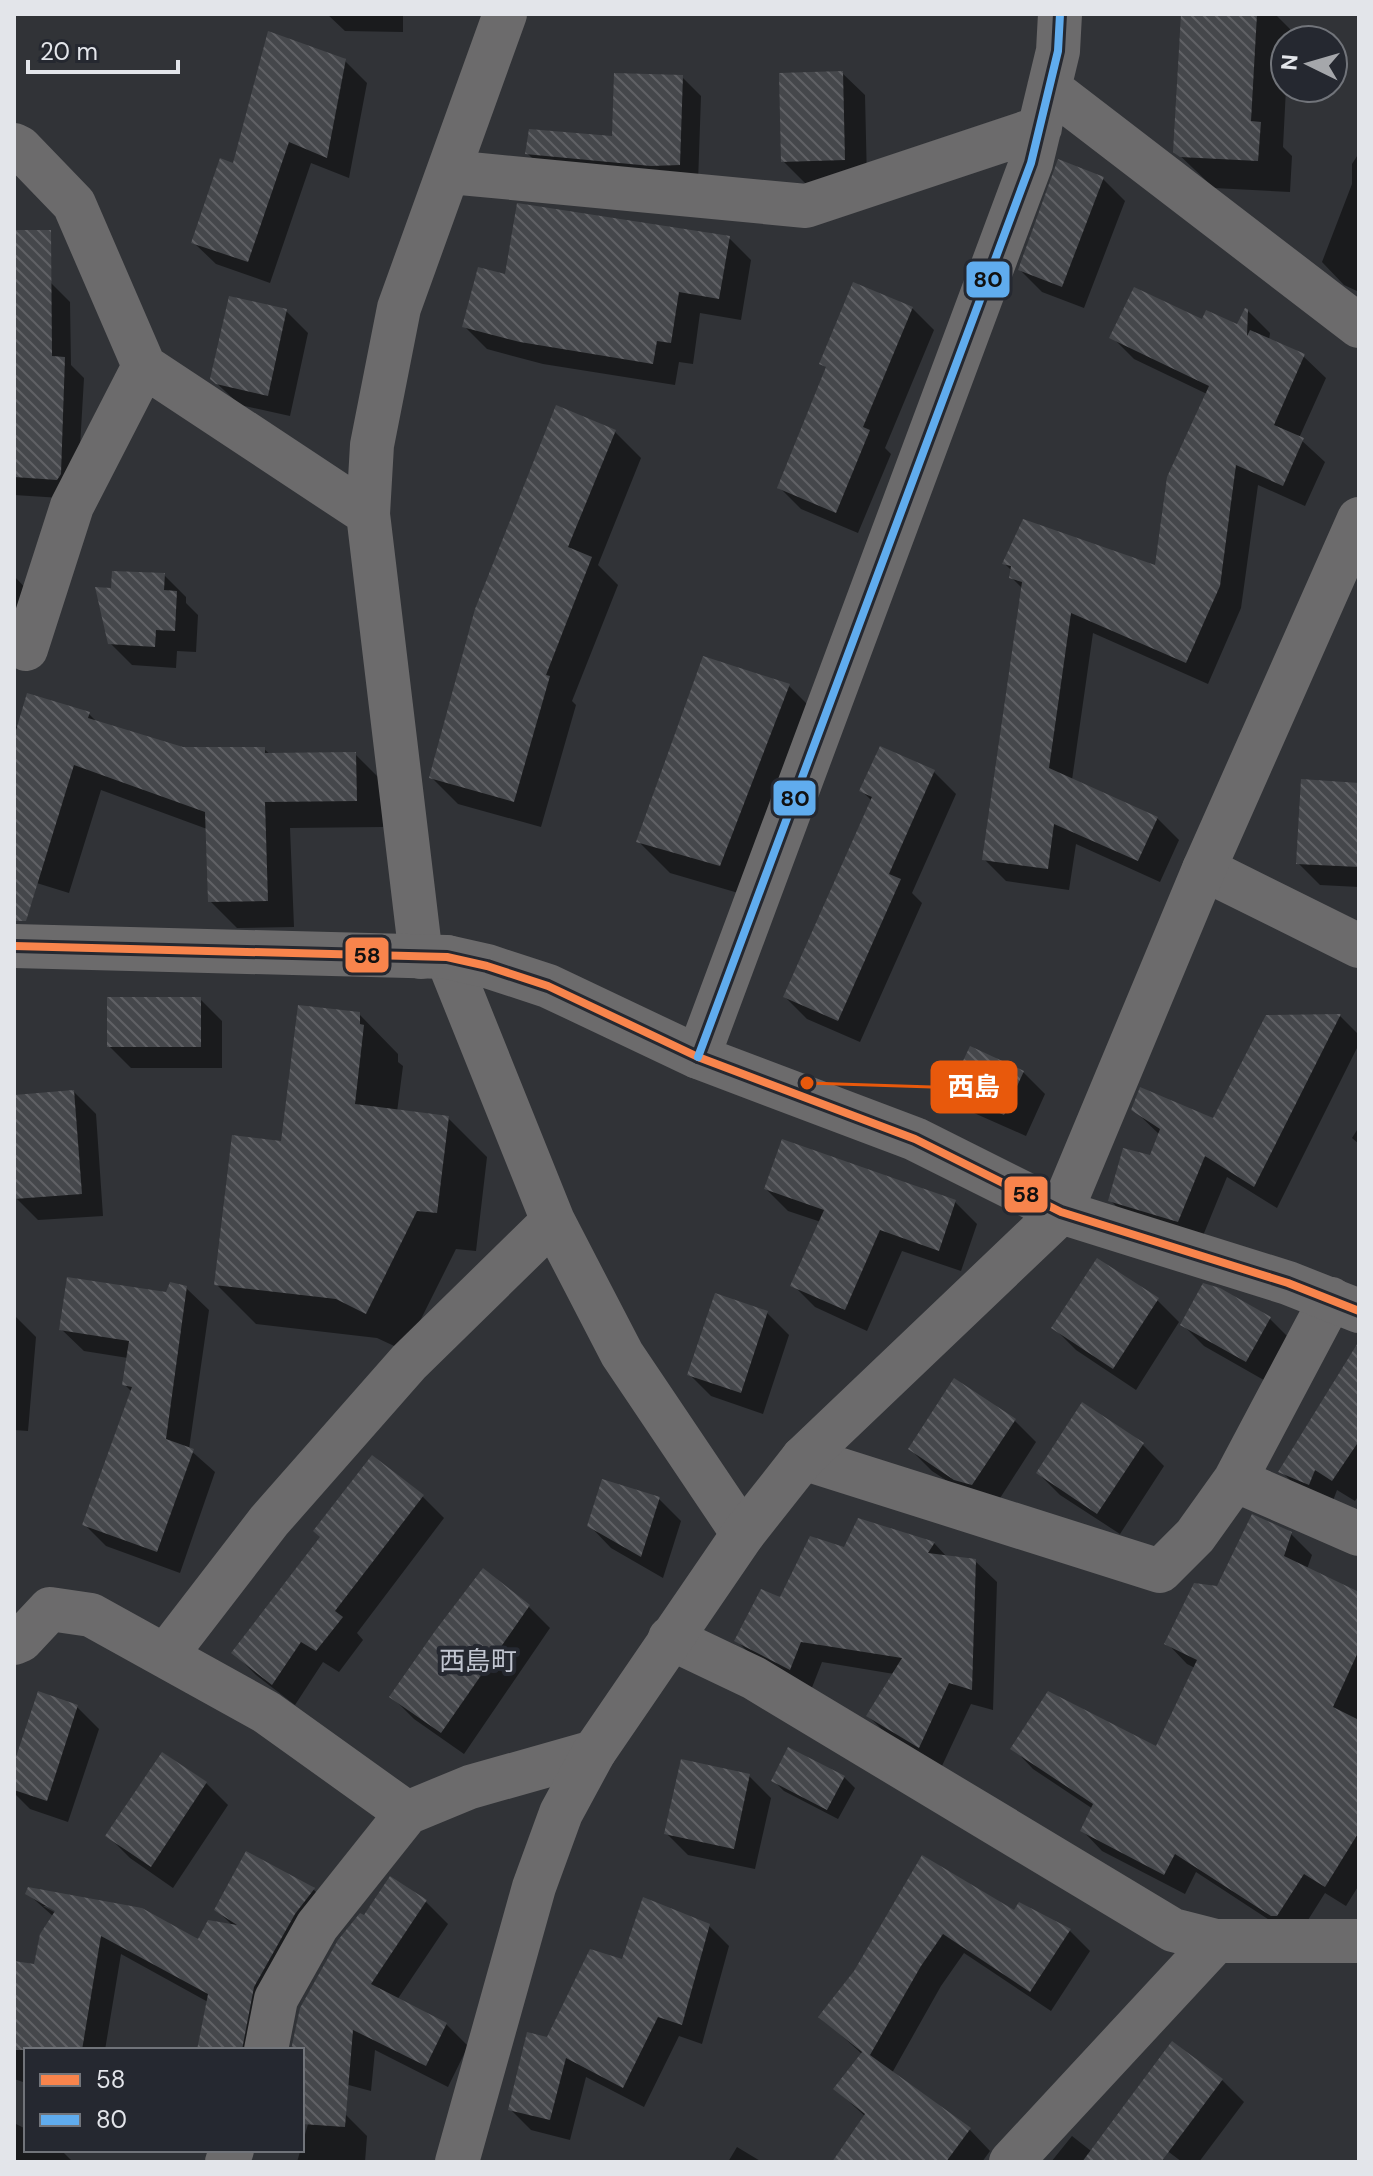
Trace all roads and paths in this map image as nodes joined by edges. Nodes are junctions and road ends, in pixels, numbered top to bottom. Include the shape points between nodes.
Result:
1 (505, 14) edge
2 (1060, 14) edge
3 (1045, 108) junction
4 (14, 145) edge
5 (450, 172) junction
6 (1359, 326) edge
7 (144, 366) junction
8 (368, 514) junction
9 (1359, 519) edge
10 (26, 649) dead end
11 (1204, 869) junction
12 (14, 946) edge
13 (1359, 946) edge
14 (434, 957) junction
15 (698, 1057) junction
16 (1061, 1212) junction
17 (553, 1221) junction
18 (1345, 1305) edge
19 (803, 1458) junction
20 (1235, 1480) junction
21 (743, 1534) junction
22 (1359, 1534) edge
23 (670, 1638) junction
24 (14, 1643) edge
25 (165, 1656) junction
26 (594, 1752) junction
27 (407, 1813) junction
28 (1359, 1940) edge
29 (1216, 1941) junction
30 (266, 2048) edge
31 (457, 2162) edge
32 (1011, 2162) edge

1 - 5 street
2 - 3 street
3 - 5 street via 806,206
3 - 6 street
3 - 15 street via 1031,163
4 - 7 street via 74,204
5 - 8 street via 399,308 372,445
7 - 8 street
7 - 10 street via 72,506
8 - 14 street
9 - 11 street
11 - 13 street
11 - 16 street
12 - 14 street
14 - 15 street via 487,966 548,986
14 - 17 street
15 - 16 street via 915,1139
16 - 18 street
16 - 19 street
17 - 21 street via 622,1354
17 - 25 street via 409,1362 269,1521
18 - 20 street
19 - 20 street via 1160,1571 1195,1536
19 - 21 street
20 - 22 street
21 - 23 street
23 - 26 street
23 - 29 street via 754,1678 1173,1930
24 - 25 street via 50,1609 91,1615
25 - 27 street via 266,1712
26 - 27 street via 470,1787
26 - 31 street via 561,1813 534,1887
27 - 30 street via 317,1926 276,1999
28 - 29 street
29 - 32 street

